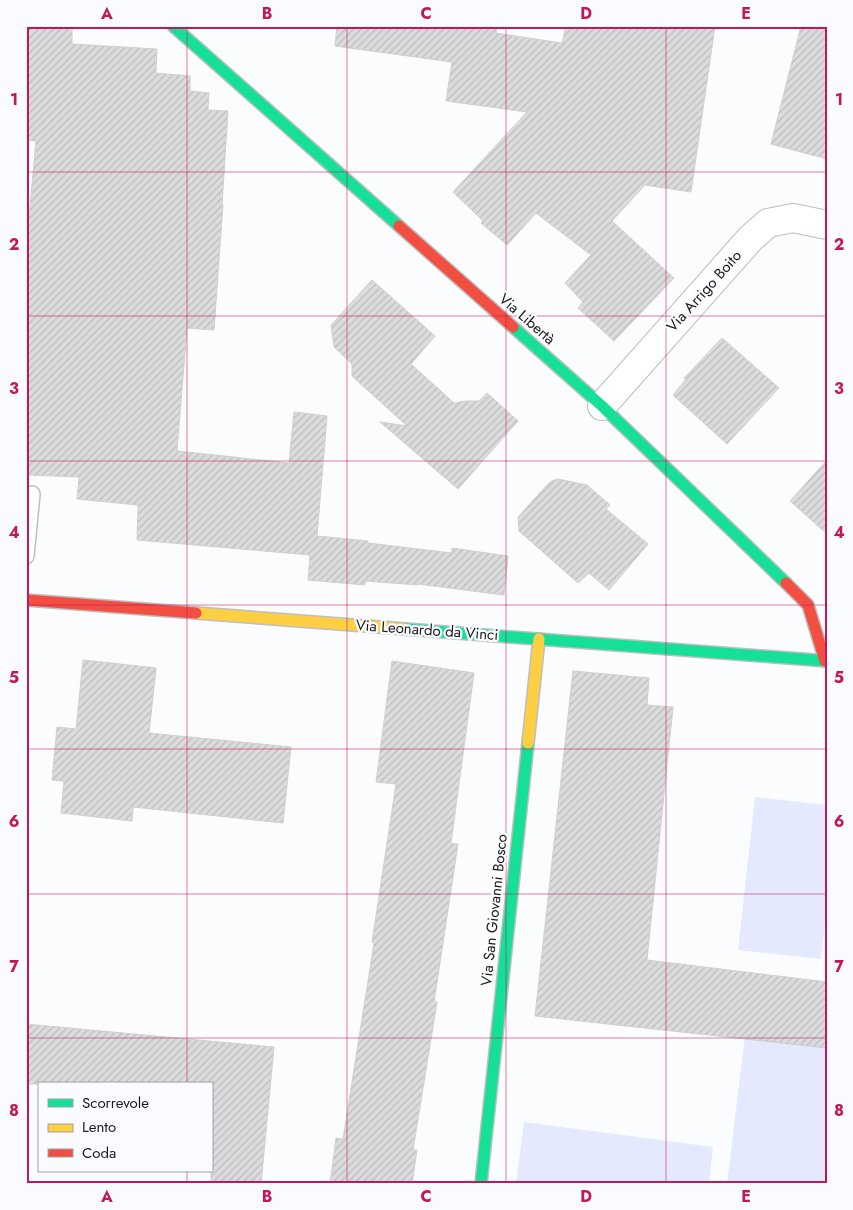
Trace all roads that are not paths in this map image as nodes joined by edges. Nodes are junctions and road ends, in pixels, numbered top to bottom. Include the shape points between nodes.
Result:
1 (173, 26) edge
2 (827, 225) edge
3 (602, 406) junction
4 (32, 494) dead end
5 (26, 556) edge
6 (26, 600) edge
7 (539, 639) junction
8 (826, 661) edge
9 (481, 1184) edge

1 - 3 street, Via Libertà
2 - 3 street, Via Arrigo Boito via 793,218 768,222
3 - 8 street, Via Libertà via 808,605
4 - 5 lane
6 - 7 street, Via Leonardo da Vinci
7 - 8 street, Via Leonardo da Vinci
7 - 9 street, Via San Giovanni Bosco

